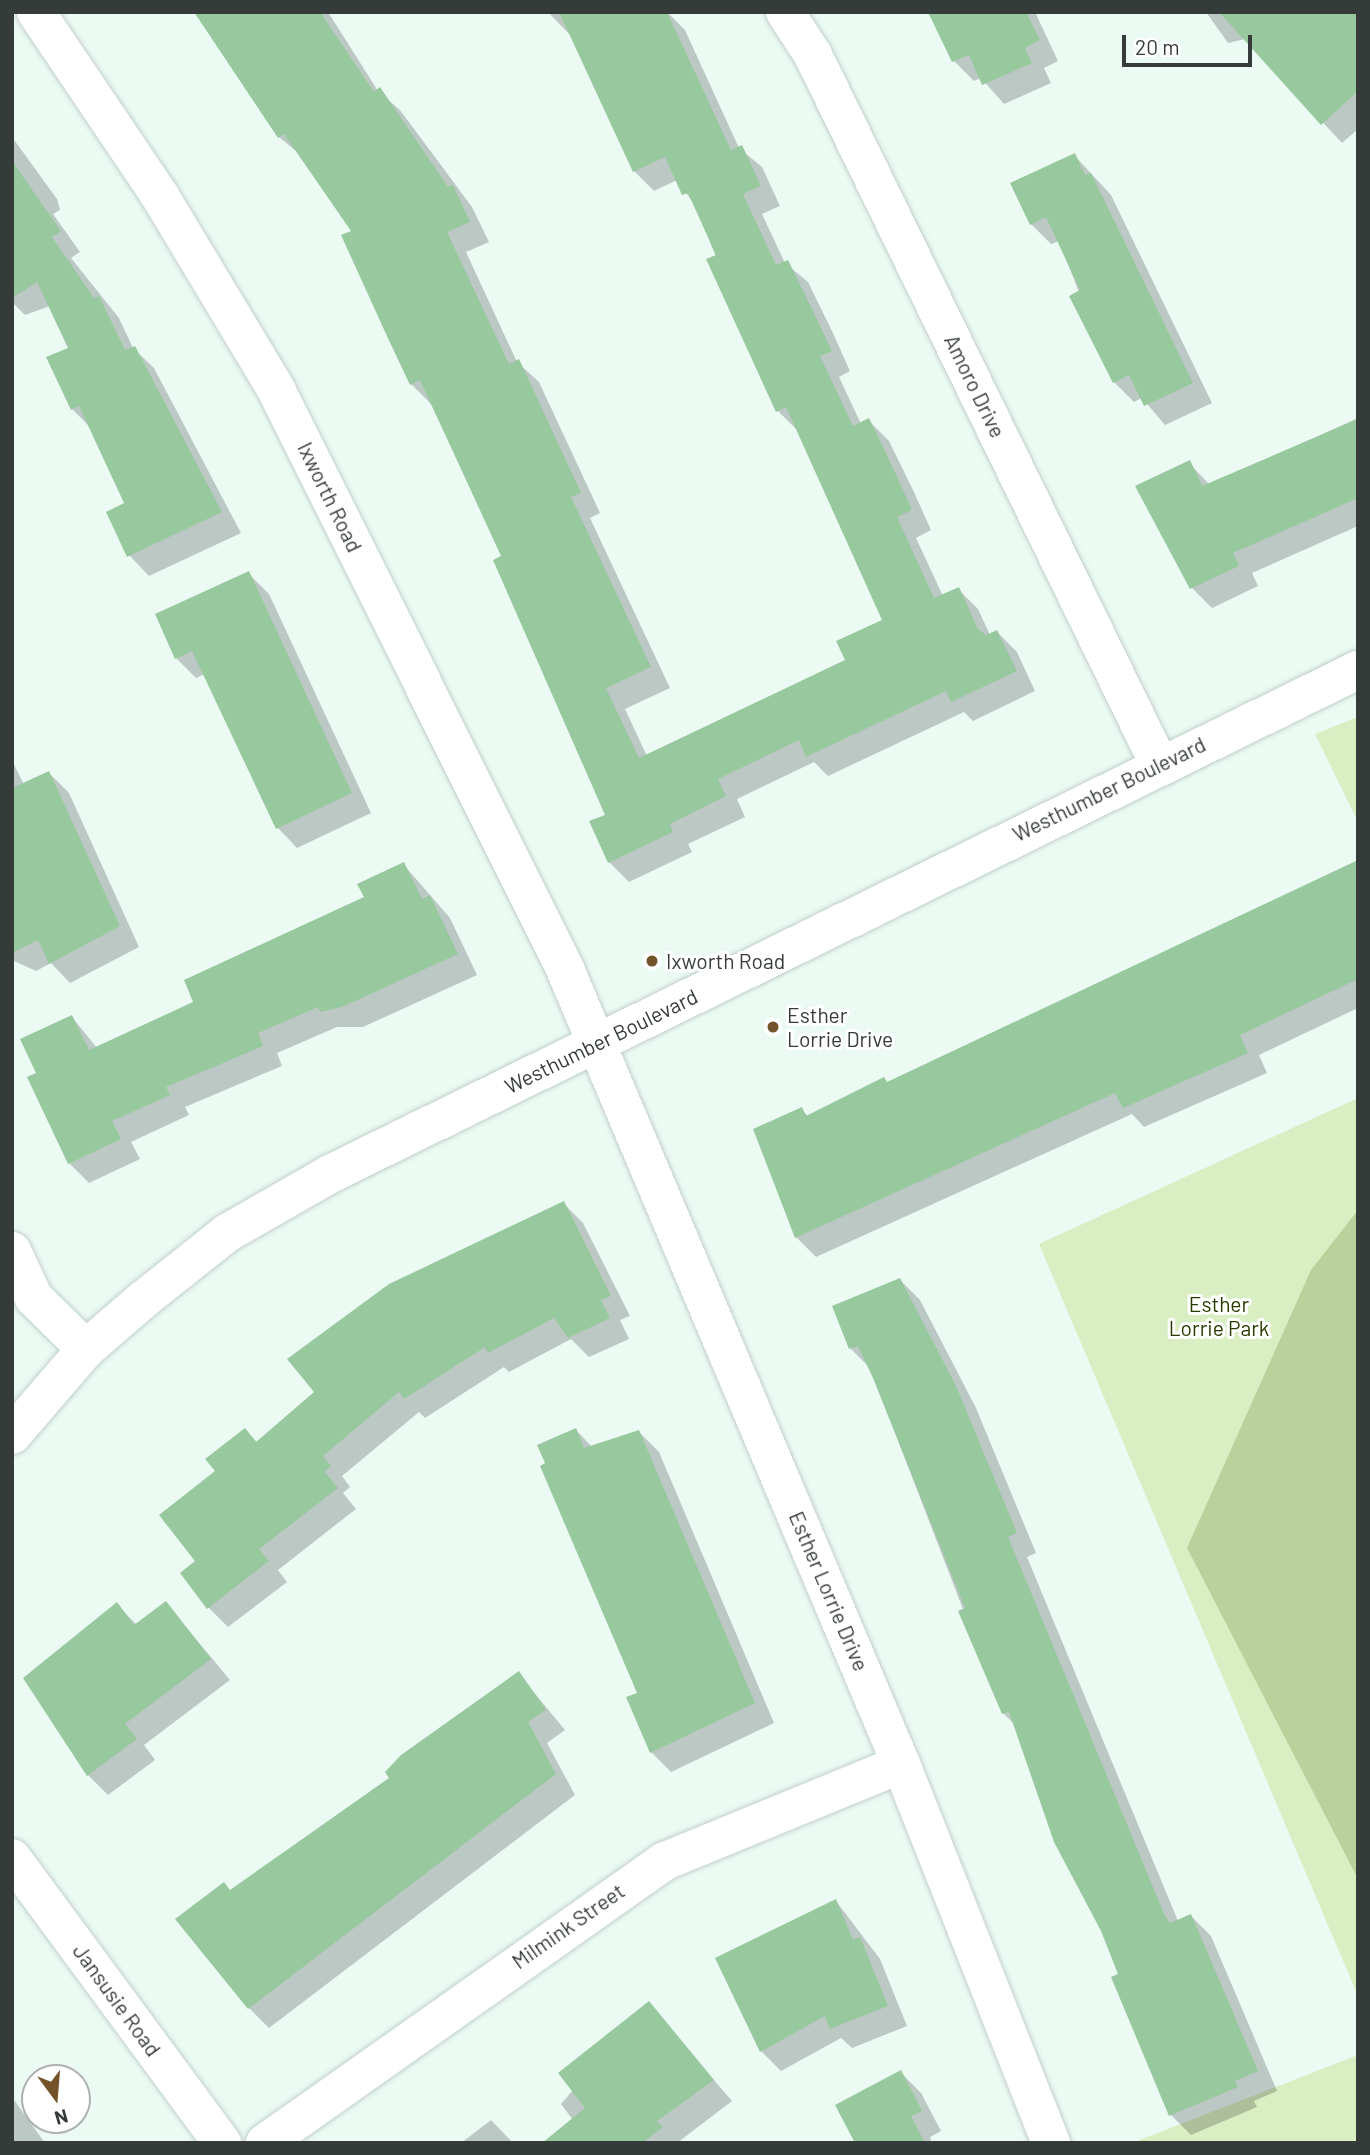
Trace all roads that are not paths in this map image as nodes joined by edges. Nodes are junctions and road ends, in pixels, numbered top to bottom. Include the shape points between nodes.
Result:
1 (36, 12) edge
2 (785, 12) edge
3 (1358, 670) edge
4 (1159, 764) junction
5 (596, 1044) junction
6 (12, 1251) edge
7 (86, 1349) junction
8 (12, 1435) edge
9 (901, 1763) junction
10 (12, 1858) edge
11 (222, 2143) edge
12 (265, 2143) edge
13 (1051, 2143) edge

1 - 5 street, Ixworth Road via 160,195 277,391
2 - 4 street, Amoro Drive via 813,55
3 - 4 street, Westhumber Boulevard
4 - 5 street, Westhumber Boulevard
5 - 7 street, Westhumber Boulevard via 330,1174 227,1233
5 - 9 street, Esther Lorrie Drive
6 - 7 street via 34,1298
7 - 8 street, Westhumber Boulevard
9 - 12 street, Milmink Street via 665,1861
9 - 13 street, Esther Lorrie Drive
10 - 11 street, Jansusie Road

